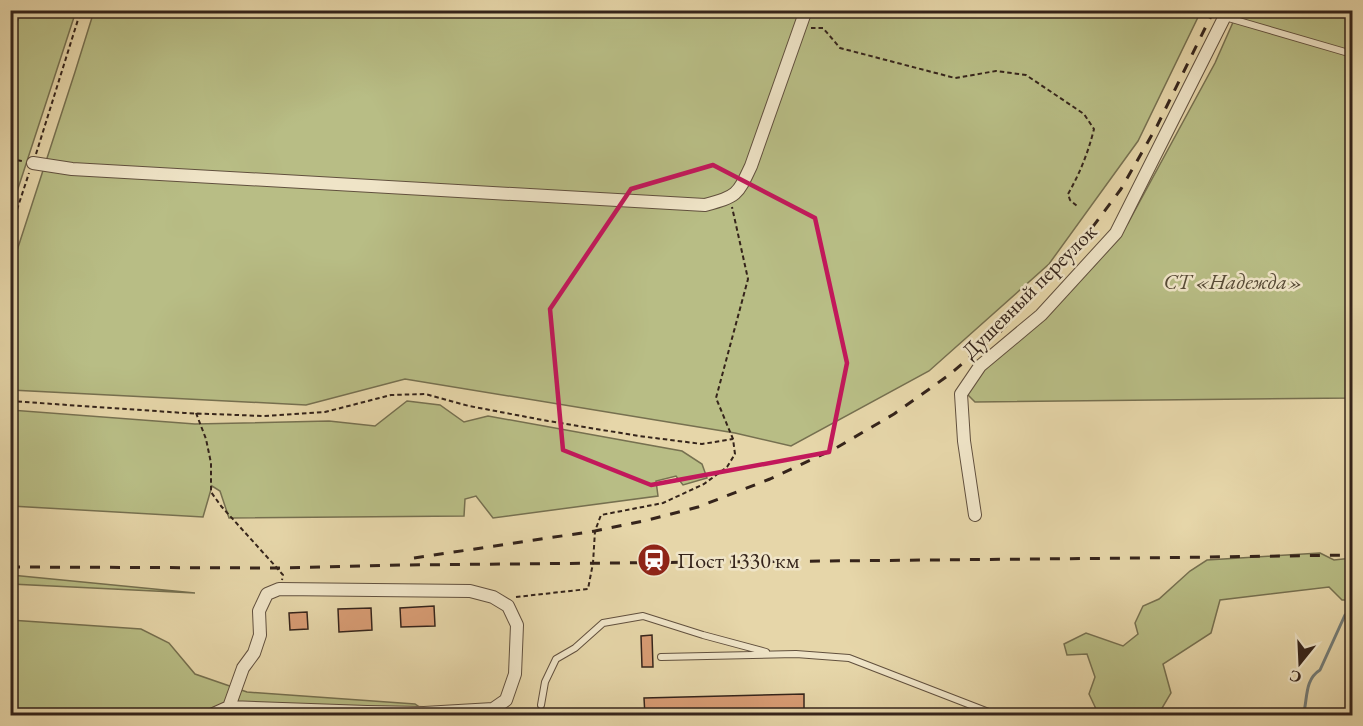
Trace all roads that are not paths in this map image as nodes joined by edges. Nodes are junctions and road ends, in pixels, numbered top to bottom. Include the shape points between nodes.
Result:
1 (806, 10) edge
2 (1226, 14) edge
3 (1353, 54) edge
4 (33, 163) road end
5 (975, 515) dead end
6 (776, 655) junction
7 (660, 657) dead end
8 (541, 705) dead end
9 (229, 707) junction
10 (209, 716) edge
11 (999, 716) edge

1 - 4 street via 741,188 730,198 705,206 72,169
2 - 3 lane
2 - 5 street, Душевный переулок via 1116,233 1041,315 980,366 961,394
6 - 7 lane
6 - 8 lane via 644,616 603,623 556,659 545,682
6 - 11 lane via 849,658
9 - 9 street via 424,713 493,709 506,700 515,674 517,625 508,606 470,591 279,588 267,594 259,611 260,635
9 - 10 street

